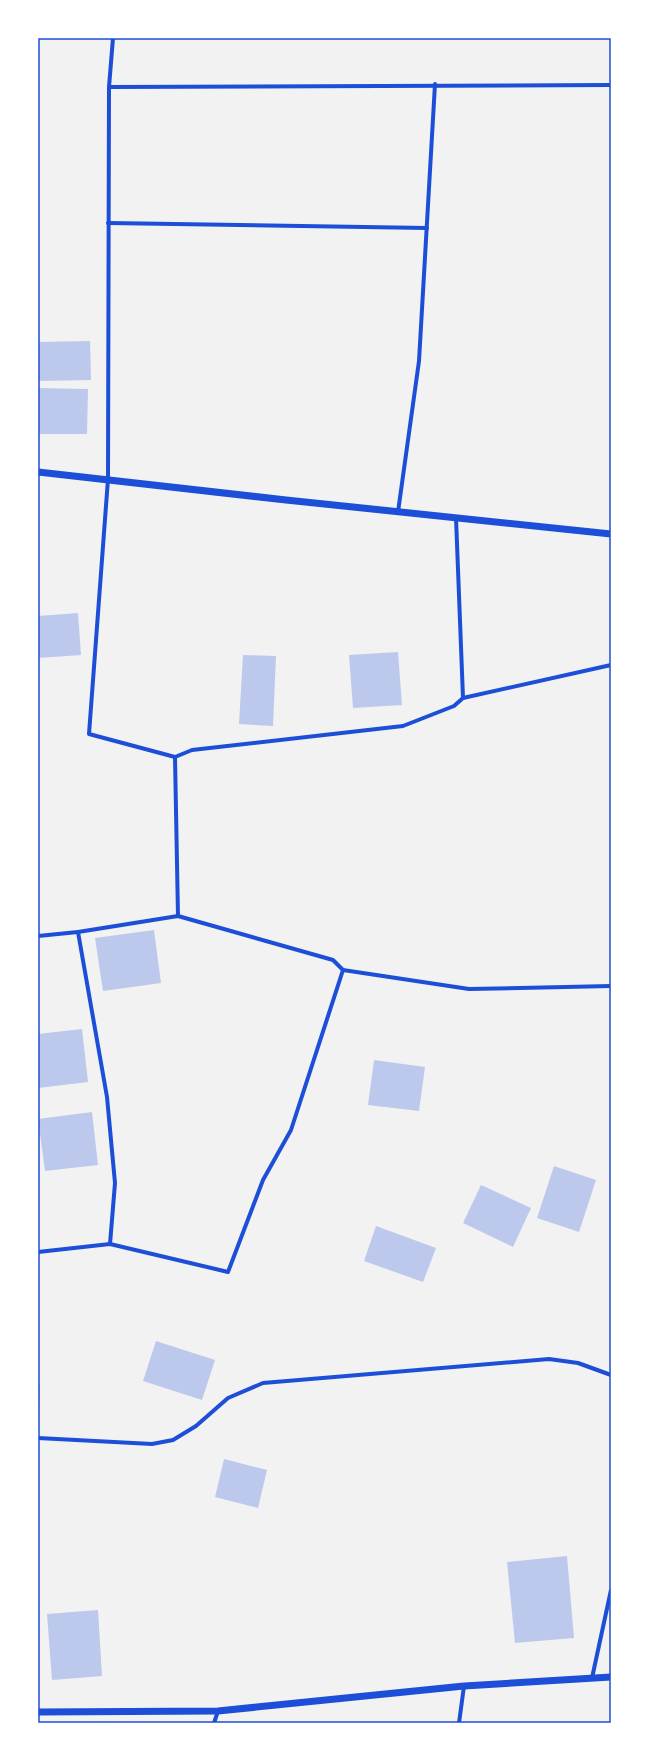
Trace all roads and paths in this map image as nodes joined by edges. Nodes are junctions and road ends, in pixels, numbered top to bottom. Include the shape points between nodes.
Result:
1 (113, 38) edge
2 (435, 84) junction
3 (611, 85) edge
4 (109, 86) junction
5 (108, 223) junction
6 (427, 228) junction
7 (38, 472) edge
8 (108, 479) junction
9 (398, 512) junction
10 (456, 518) junction
11 (611, 534) edge
12 (611, 665) edge
13 (463, 698) junction
14 (175, 757) junction
15 (178, 916) junction
16 (78, 932) junction
17 (38, 936) edge
18 (343, 970) junction
19 (611, 986) edge
20 (110, 1244) junction
21 (38, 1252) edge
22 (611, 1375) edge
23 (38, 1438) edge
24 (611, 1590) edge
25 (611, 1677) edge
26 (592, 1678) junction
27 (464, 1686) junction
28 (218, 1711) junction
29 (38, 1712) edge
30 (214, 1723) edge
31 (459, 1723) edge

1 - 4 street
2 - 3 street
2 - 4 street
2 - 6 street
4 - 5 street
5 - 6 street
5 - 8 street
6 - 9 street via 419,362
7 - 8 street
8 - 9 street
8 - 14 street via 89,734
9 - 10 street
10 - 11 street
10 - 13 street
12 - 13 street
13 - 14 street via 454,706 403,726 192,750
14 - 15 street
15 - 16 street
15 - 18 street via 333,960
16 - 17 street
16 - 20 street via 107,1097 115,1183
18 - 19 street via 469,989
18 - 20 street via 291,1130 263,1180 228,1272
20 - 21 street
22 - 23 street via 578,1363 549,1359 263,1383 228,1398 196,1426 173,1440 152,1444
24 - 26 street
25 - 26 street
26 - 27 street
27 - 28 street
27 - 31 street
28 - 29 street
28 - 30 street

